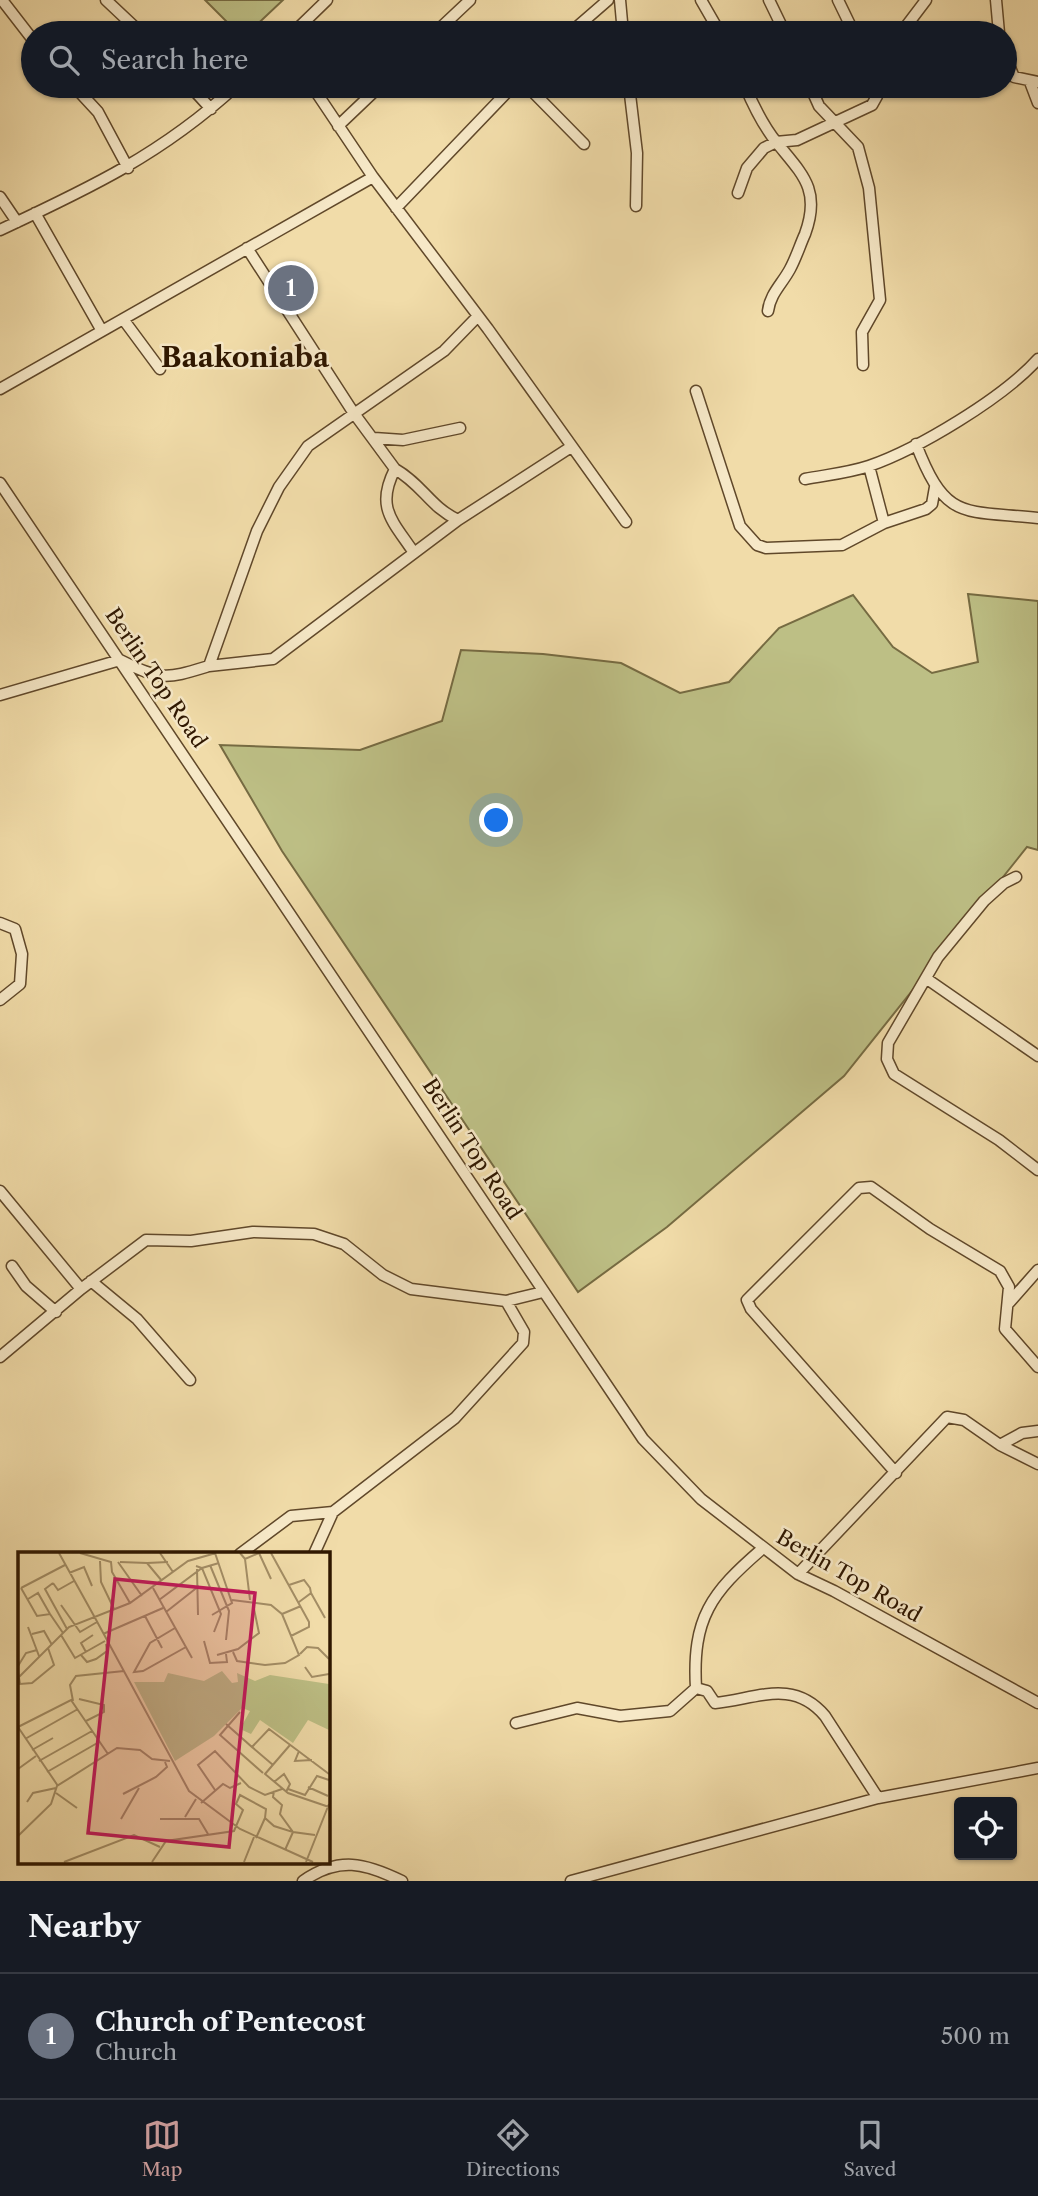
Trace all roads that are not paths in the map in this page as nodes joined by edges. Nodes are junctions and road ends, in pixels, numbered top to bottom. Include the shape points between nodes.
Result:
1 (2, 0) edge
2 (106, 0) edge
3 (327, 0) edge
4 (470, 0) edge
5 (608, 0) edge
6 (620, 0) edge
7 (701, 0) edge
8 (769, 0) edge
9 (838, 0) edge
10 (926, 0) edge
11 (996, 0) edge
12 (128, 21) edge
13 (305, 21) edge
14 (448, 21) edge
15 (584, 21) edge
16 (623, 21) edge
17 (713, 21) edge
18 (779, 21) edge
19 (848, 21) edge
20 (910, 21) edge
21 (998, 21) edge
22 (21, 25) edge
23 (1017, 78) edge
24 (1034, 82) edge
25 (85, 98) edge
26 (201, 98) edge
27 (223, 98) edge
28 (320, 98) edge
29 (367, 98) edge
30 (501, 98) edge
31 (539, 98) edge
32 (630, 98) edge
33 (752, 98) edge
34 (815, 98) edge
35 (876, 98) edge
36 (1038, 103) edge
37 (211, 109) junction
38 (834, 121) junction
39 (338, 126) junction
40 (776, 142) junction
41 (584, 144) dead end
42 (128, 168) junction
43 (373, 177) junction
44 (738, 193) dead end
45 (0, 197) edge
46 (636, 206) dead end
47 (396, 208) junction
48 (35, 213) junction
49 (18, 222) junction
50 (0, 230) edge
51 (247, 248) junction
52 (768, 312) dead end
53 (478, 316) junction
54 (123, 319) junction
55 (102, 331) junction
56 (1038, 359) edge
57 (863, 365) dead end
58 (160, 369) dead end
59 (0, 389) edge
60 (696, 391) dead end
61 (353, 412) junction
62 (460, 428) dead end
63 (374, 438) junction
64 (916, 444) junction
65 (571, 447) junction
66 (869, 466) junction
67 (395, 469) junction
68 (805, 479) dead end
69 (0, 483) edge
70 (935, 487) junction
71 (1038, 518) edge
72 (458, 520) junction
73 (626, 522) dead end
74 (884, 523) junction
75 (414, 553) junction
76 (121, 660) junction
77 (209, 666) junction
78 (0, 695) edge
79 (1016, 877) dead end
80 (0, 923) edge
81 (927, 979) junction
82 (0, 1000) edge
83 (1038, 1056) edge
84 (1038, 1170) edge
85 (0, 1191) edge
86 (11, 1205) junction
87 (0, 1213) edge
88 (12, 1266) dead end
89 (1038, 1270) edge
90 (91, 1281) junction
91 (81, 1289) junction
92 (543, 1292) junction
93 (506, 1301) junction
94 (1008, 1304) junction
95 (55, 1312) junction
96 (0, 1357) edge
97 (1038, 1367) edge
98 (190, 1380) dead end
99 (1038, 1431) edge
100 (1000, 1445) junction
101 (1038, 1464) edge
102 (896, 1473) junction
103 (332, 1512) junction
104 (762, 1549) junction
105 (243, 1552) edge
106 (315, 1552) edge
107 (798, 1574) junction
108 (696, 1688) junction
109 (1038, 1703) edge
110 (516, 1723) dead end
111 (1038, 1768) edge
112 (878, 1798) junction
113 (303, 1881) edge
114 (402, 1881) edge
115 (571, 1881) edge

1 - 22 street
2 - 12 street
3 - 13 street
4 - 14 street
5 - 15 street
6 - 16 street
7 - 17 street
8 - 18 street
9 - 19 street
10 - 20 street
11 - 21 street
23 - 24 street
24 - 36 street
25 - 42 street via 98,112
26 - 37 street
27 - 37 street
28 - 39 street
29 - 39 street
30 - 47 street
31 - 41 street
32 - 46 street via 637,153
33 - 40 street
34 - 38 street
35 - 38 street via 872,105
37 - 42 street
38 - 40 street via 797,140
38 - 57 street via 858,147 872,204 880,300 862,332
39 - 43 street
40 - 44 street via 758,154
40 - 52 street via 805,181 813,213 789,270 769,301
42 - 48 street
43 - 47 street
43 - 51 street
45 - 49 street
47 - 53 street
48 - 49 street
48 - 55 street
49 - 50 street
51 - 54 street
51 - 61 street
53 - 61 street via 444,351
53 - 65 street
54 - 55 street
54 - 58 street
55 - 59 street
56 - 64 street via 957,422
60 - 74 street via 740,526 757,545 842,545
61 - 63 street
61 - 77 street via 308,446 279,487 257,531
62 - 63 street via 403,440
63 - 67 street
64 - 66 street
64 - 70 street
65 - 72 street
65 - 73 street
66 - 68 street
66 - 74 street
67 - 72 street via 414,480 433,505
67 - 75 street via 388,484 386,510
69 - 76 street, Berlin Top Road
70 - 71 street via 954,507
70 - 74 street via 932,504 926,509
72 - 75 street
75 - 77 street via 273,659
76 - 77 street via 151,676 164,677
76 - 78 street
76 - 92 street, Berlin Top Road
79 - 81 street via 984,901 937,957
80 - 82 street via 15,929 22,954 20,984
81 - 83 street
81 - 84 street via 888,1043 887,1059 894,1074
85 - 86 street
86 - 87 street
86 - 91 street
88 - 95 street
89 - 94 street
90 - 91 street
90 - 93 street via 146,1240 191,1241 284,1231 344,1244 383,1275 411,1289
90 - 98 street via 137,1319
91 - 95 street
92 - 93 street
92 - 104 street, Berlin Top Road via 643,1439 701,1499
93 - 103 street via 524,1332 519,1347 455,1418
94 - 97 street via 1006,1333
94 - 102 street via 1008,1282 1000,1271 865,1186 747,1298 751,1309
95 - 96 street
99 - 100 street via 1022,1433
100 - 101 street
100 - 102 street via 964,1420 947,1417
102 - 107 street
103 - 105 street via 291,1516
103 - 106 street
104 - 107 street, Berlin Top Road
104 - 108 street via 720,1587 708,1608 695,1652
107 - 109 street, Berlin Top Road
108 - 110 street via 670,1711 620,1716 578,1708
108 - 112 street via 707,1690 715,1703 787,1693 807,1699 825,1716
111 - 112 street
112 - 115 street
113 - 114 street via 334,1866 356,1863

